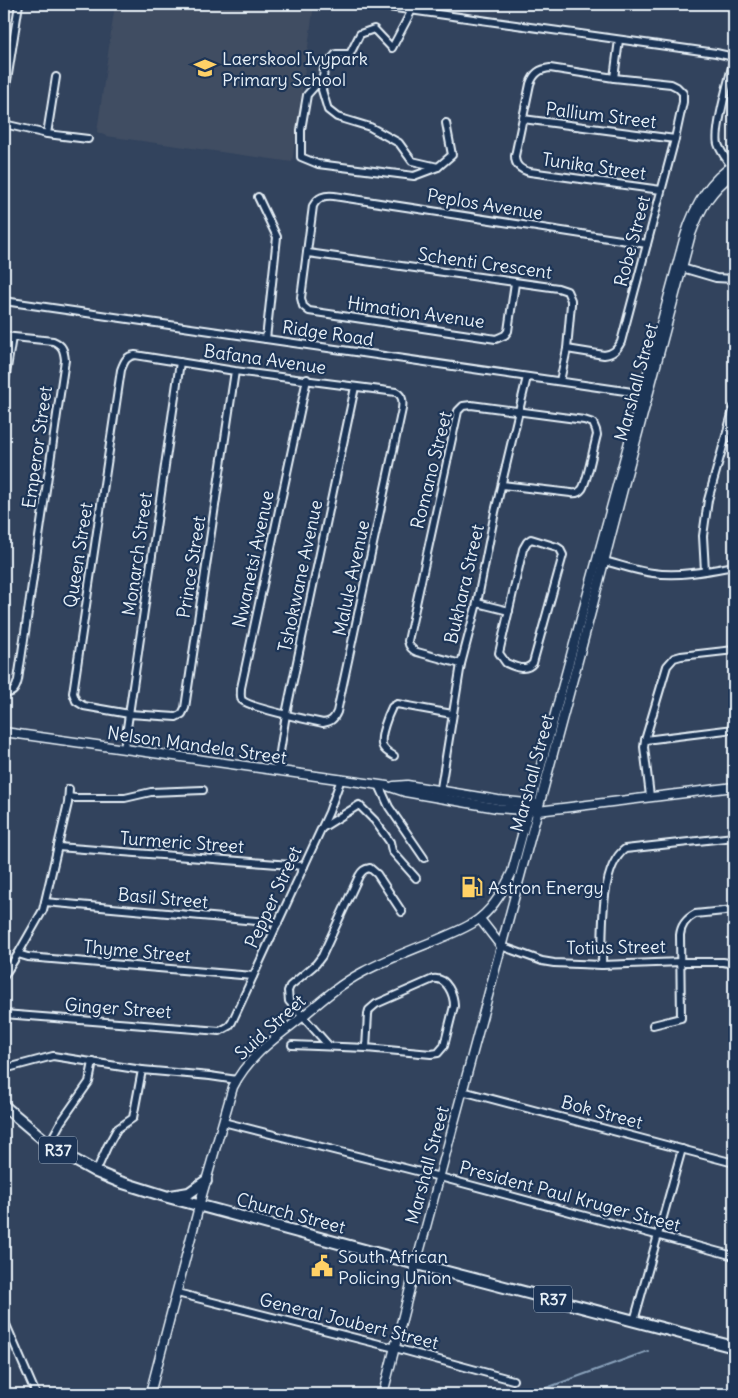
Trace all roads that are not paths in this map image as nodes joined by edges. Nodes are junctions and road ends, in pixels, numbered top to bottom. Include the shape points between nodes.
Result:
1 (19, 4) edge
2 (367, 4) edge
3 (415, 8) edge
4 (619, 40) junction
5 (734, 58) edge
6 (6, 71) edge
7 (56, 77) dead end
8 (323, 77) junction
9 (614, 78) junction
10 (4, 100) edge
11 (523, 120) junction
12 (446, 123) dead end
13 (4, 124) edge
14 (47, 134) junction
15 (88, 139) dead end
16 (675, 139) junction
17 (438, 167) junction
18 (733, 169) edge
19 (661, 190) junction
20 (258, 197) dead end
21 (647, 244) junction
22 (308, 253) junction
23 (682, 268) junction
24 (734, 279) edge
25 (515, 283) junction
26 (4, 301) edge
27 (4, 336) edge
28 (12, 337) junction
29 (266, 339) junction
30 (567, 349) junction
31 (126, 358) joint
32 (180, 362) junction
33 (236, 371) junction
34 (527, 377) junction
35 (307, 380) junction
36 (560, 382) junction
37 (355, 387) junction
38 (4, 388) edge
39 (400, 394) joint
40 (645, 394) junction
41 (734, 407) edge
42 (518, 411) junction
43 (502, 485) junction
44 (601, 560) junction
45 (734, 566) edge
46 (705, 571) junction
47 (477, 603) junction
48 (509, 610) junction
49 (734, 650) edge
50 (461, 664) junction
51 (4, 693) edge
52 (129, 714) junction
53 (286, 714) junction
54 (452, 714) junction
55 (734, 729) edge
56 (4, 732) edge
57 (645, 740) junction
58 (124, 749) junction
59 (394, 756) dead end
60 (278, 772) junction
61 (341, 779) junction
62 (378, 785) junction
63 (734, 786) edge
64 (204, 790) dead end
65 (440, 795) junction
66 (650, 796) junction
67 (530, 807) junction
68 (539, 808) junction
69 (321, 829) junction
70 (734, 837) edge
71 (58, 847) junction
72 (424, 858) dead end
73 (304, 866) junction
74 (416, 878) dead end
75 (45, 902) junction
76 (734, 910) edge
77 (402, 912) dead end
78 (480, 919) junction
79 (278, 923) junction
80 (501, 946) junction
81 (18, 954) junction
82 (681, 962) junction
83 (734, 964) edge
84 (602, 965) junction
85 (4, 976) edge
86 (253, 976) junction
87 (4, 1014) edge
88 (302, 1016) junction
89 (229, 1026) joint
90 (653, 1026) dead end
91 (292, 1044) dead end
92 (329, 1046) junction
93 (366, 1048) junction
94 (93, 1062) junction
95 (4, 1069) edge
96 (142, 1070) junction
97 (237, 1080) junction
98 (462, 1090) junction
99 (4, 1106) edge
100 (223, 1122) junction
101 (49, 1144) junction
102 (682, 1149) junction
103 (734, 1163) edge
104 (96, 1172) junction
105 (440, 1177) junction
106 (206, 1181) junction
107 (168, 1197) junction
108 (199, 1206) junction
109 (658, 1235) junction
110 (734, 1256) edge
111 (416, 1263) junction
112 (177, 1293) junction
113 (4, 1320) edge
114 (634, 1321) junction
115 (734, 1347) edge
116 (395, 1348) junction
117 (513, 1380) dead end
118 (151, 1392) edge
119 (36, 1394) edge
120 (383, 1394) edge

1 - 6 street
2 - 3 street
3 - 4 street
3 - 8 street via 392,48 374,29 360,34 350,54 336,54 324,68
4 - 5 street
4 - 9 street
5 - 18 street via 717,134 720,148
6 - 10 street
7 - 14 street
8 - 17 street via 322,90 328,110 399,143 412,161
8 - 17 street via 307,95 301,130 301,157 318,164 414,176
9 - 11 street via 543,69 532,78
9 - 16 street, Robe Street via 672,84 680,90 683,102
11 - 16 street, Pallium Street
11 - 19 street, Tunika Street via 515,156 516,164 524,171
12 - 17 street via 452,155
13 - 14 street
14 - 15 street
16 - 19 street, Robe Street
18 - 23 street, Marshall Street via 703,207 691,234
18 - 40 street, Marshall Street via 714,182 690,221
19 - 21 street, Robe Street
20 - 29 street via 277,237
21 - 22 street, Peplos Avenue via 325,196 318,198 313,206
21 - 30 street, Robe Street via 618,349 604,355
22 - 25 street, Schenti Crescent
22 - 25 street, Himation Avenue via 301,298 309,311 496,339 508,332
23 - 24 street via 716,278
23 - 40 street, Marshall Street
25 - 30 street, Schenti Crescent via 567,291 571,300
26 - 29 street, Ridge Road
27 - 28 street
28 - 38 street
28 - 51 street, Emperor Street via 53,341 61,345 65,360 17,687 13,692
29 - 34 street, Ridge Road
30 - 36 street, Schenti Crescent
31 - 32 street, Bafana Avenue via 135,355
31 - 52 street, Queen Street via 121,370 73,693 76,701 84,706
32 - 33 street, Bafana Avenue
32 - 52 street, Monarch Street
33 - 35 street, Bafana Avenue
33 - 52 street, Prince Street via 185,708 176,718
34 - 36 street, Ridge Road
34 - 42 street, Bukhara Street
35 - 37 street, Bafana Avenue
35 - 53 street, Nwanetsi Avenue via 241,688 242,700
36 - 40 street, Ridge Road
37 - 39 street, Bafana Avenue
37 - 53 street, Tshokwane Avenue
39 - 53 street, Malule Avenue via 402,409 337,712 329,722 323,723
40 - 44 street, Marshall Street
41 - 46 street via 708,500 703,536
42 - 43 street, Bukhara Street
42 - 43 street, Romano Street via 590,421 596,435 584,484 576,494
42 - 50 street, Romano Street via 466,405 458,411 454,427 408,641 411,649 417,652
43 - 47 street, Bukhara Street
44 - 46 street via 655,574
44 - 67 street, Marshall Street
44 - 68 street, Marshall Street via 592,612
45 - 46 street
47 - 48 street
47 - 50 street, Bukhara Street
48 - 48 street via 525,545 531,539 560,549 563,556 533,664 527,668 506,663 499,653
49 - 57 street via 674,658 665,669
50 - 54 street, Bukhara Street
52 - 58 street, Monarch Street
53 - 60 street, Tshokwane Avenue
54 - 59 street via 397,704 392,707 382,744
54 - 65 street, Bukhara Street
55 - 57 street
56 - 58 street, Nelson Mandela Street
57 - 66 street
58 - 60 street, Nelson Mandela Street
60 - 61 street, Nelson Mandela Street
61 - 62 street, Nelson Mandela Street
61 - 69 street, Pepper Street
62 - 65 street, Nelson Mandela Street via 405,792
62 - 72 street
63 - 66 street, Nelson Mandela Street
64 - 71 street via 150,792 125,798 75,798 69,793
65 - 67 street, Nelson Mandela Street
66 - 68 street, Nelson Mandela Street
67 - 68 street, Nelson Mandela Street
67 - 78 street, Suid Street via 512,872 502,892
68 - 80 street, Marshall Street
69 - 73 street, Pepper Street
69 - 74 street via 359,805 375,821 390,842 392,851
70 - 84 street via 621,852 613,863 604,900
71 - 73 street, Turmeric Street
71 - 75 street
73 - 79 street, Pepper Street
75 - 79 street, Basil Street
75 - 81 street
76 - 82 street via 690,917 681,930
77 - 88 street via 374,871 366,868 362,871 322,956 290,986 289,1000
78 - 80 street
78 - 88 street, Suid Street via 363,972 342,984
79 - 86 street, Pepper Street
80 - 84 street, Totius Street via 542,961
80 - 98 street, Marshall Street
81 - 85 street
81 - 86 street, Thyme Street
82 - 83 street, Totius Street
82 - 84 street, Totius Street
82 - 90 street via 680,1018
86 - 89 street, Pepper Street
87 - 89 street, Ginger Street via 220,1031
88 - 92 street
88 - 97 street, Suid Street via 254,1056
91 - 92 street
92 - 93 street
93 - 93 street via 431,1054 442,1050 455,1004 445,982 433,979 371,1007
94 - 95 street via 53,1056
94 - 96 street
94 - 101 street via 89,1082
96 - 97 street
96 - 104 street via 133,1118 117,1129
97 - 100 street, Suid Street
98 - 102 street, Bok Street
98 - 105 street, Marshall Street
99 - 101 main road, Church Street / R37
100 - 105 street, President Paul Kruger Street
100 - 106 street, Suid Street
101 - 104 main road, Church Street / R37
102 - 103 street, Bok Street
102 - 109 street
104 - 107 main road, Church Street / R37
105 - 109 street, President Paul Kruger Street
105 - 111 street, Marshall Street
106 - 107 main road via 189,1193
106 - 108 street, Suid Street
107 - 108 main road, Church Street / R37
108 - 111 main road, Church Street / R37
108 - 112 street, Suid Street
109 - 110 street, President Paul Kruger Street
109 - 114 street
111 - 114 main road, Church Street / R37
111 - 116 street, Marshall Street
112 - 116 street, General Joubert Street
112 - 118 street, Suid Street
113 - 119 street
114 - 115 main road, Church Street / R37
116 - 117 street, General Joubert Street
116 - 120 street, Marshall Street

